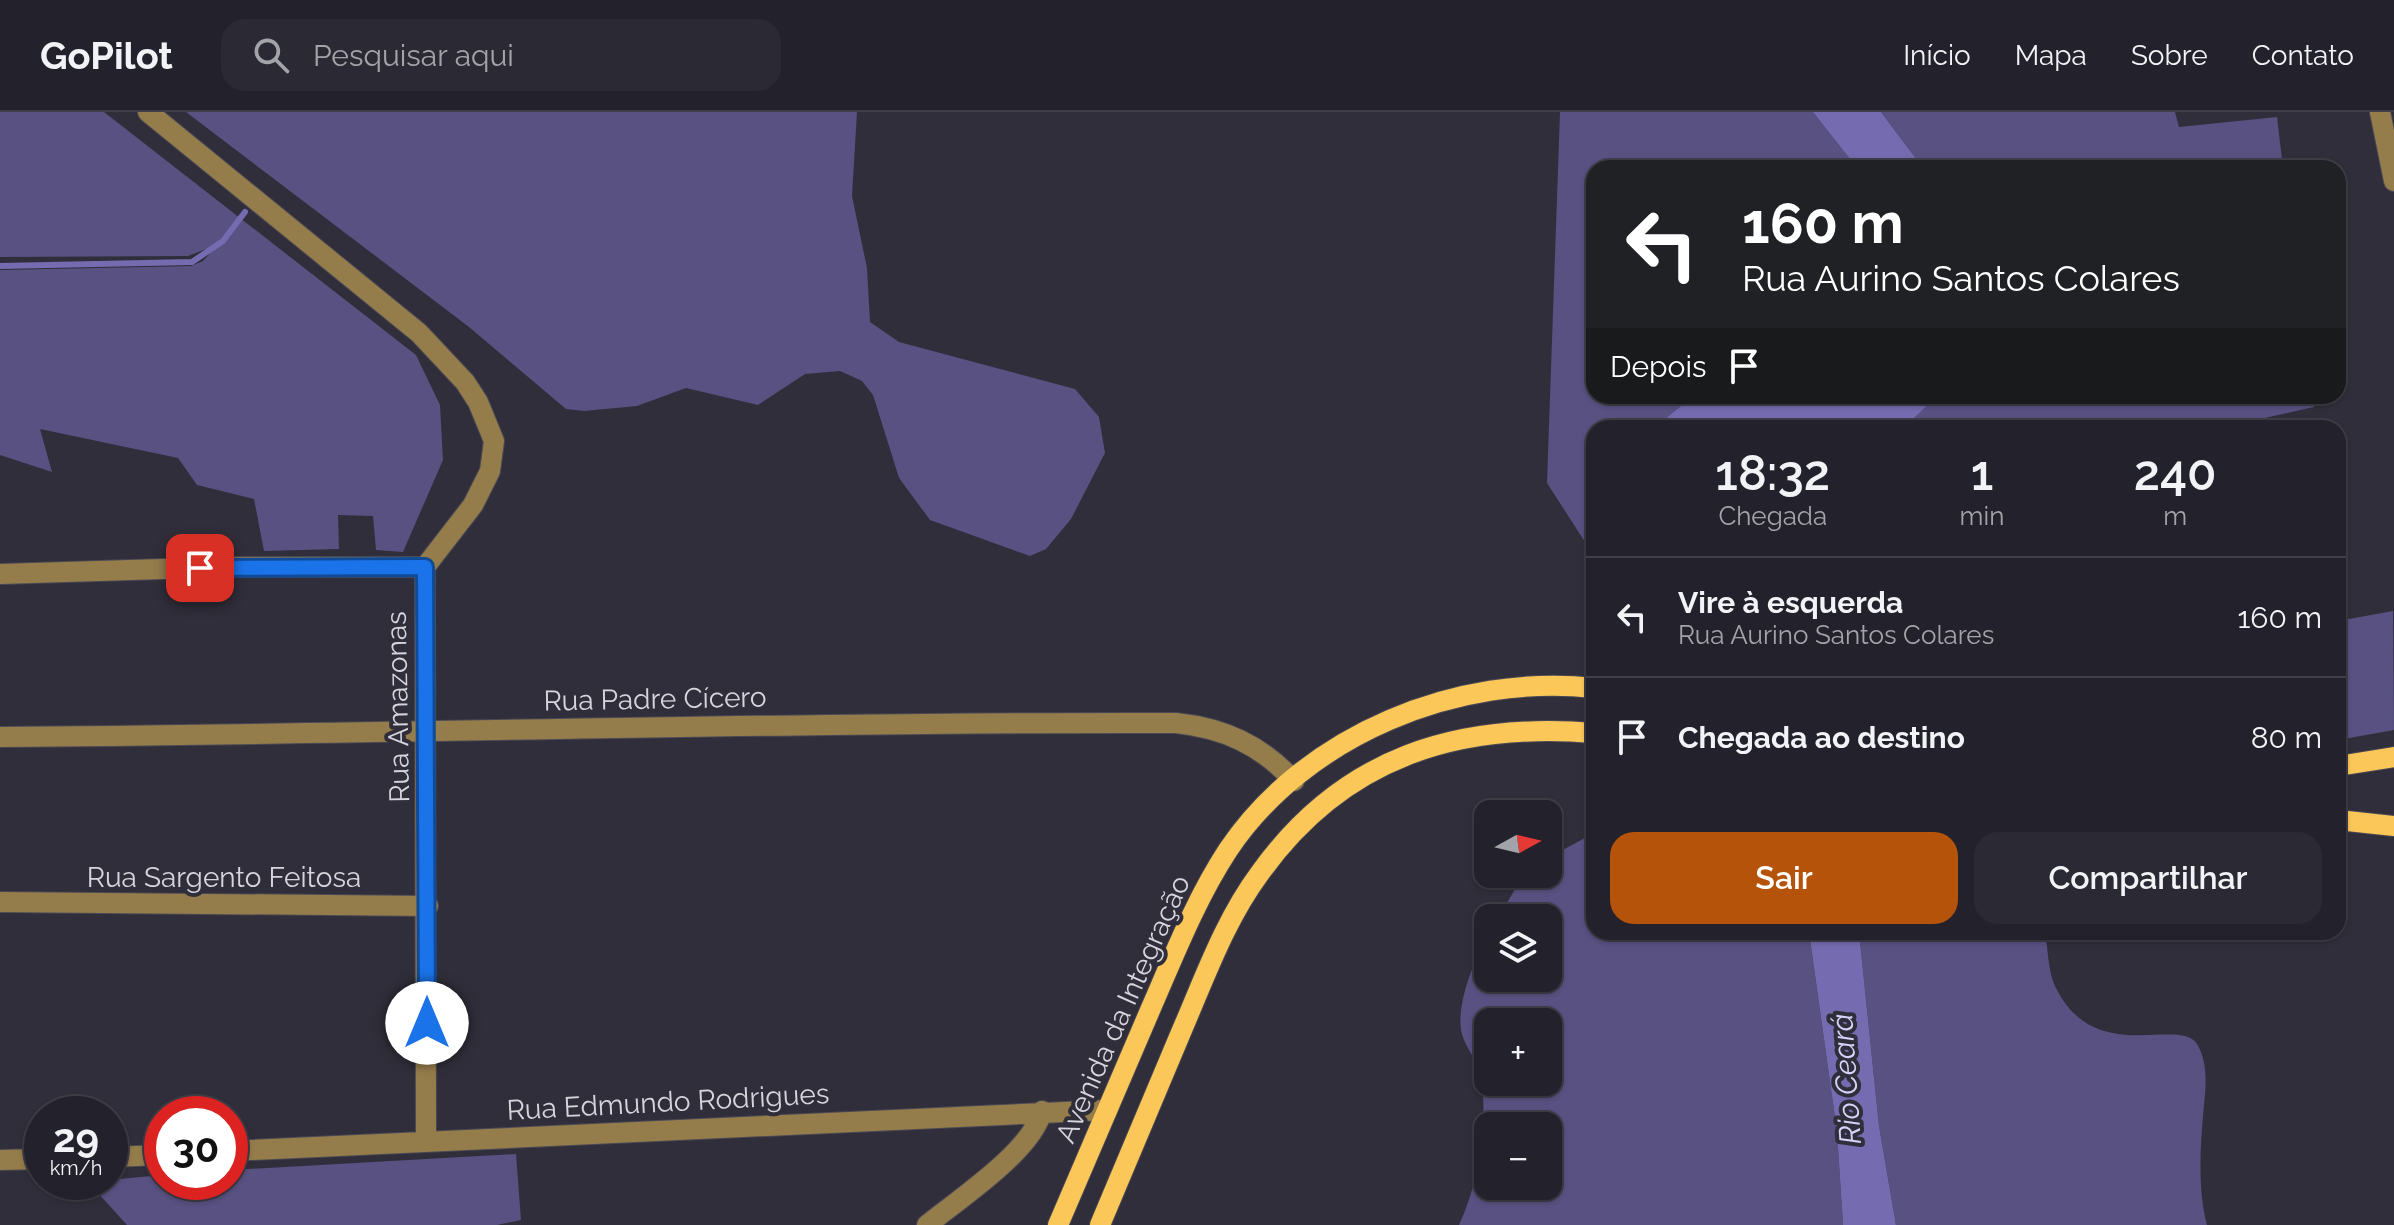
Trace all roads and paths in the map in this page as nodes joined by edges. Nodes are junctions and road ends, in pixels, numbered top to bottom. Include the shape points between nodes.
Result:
1 (148, 112) edge
2 (2380, 112) edge
3 (2394, 181) edge
4 (425, 567) junction
5 (0, 574) edge
6 (1586, 687) edge
7 (426, 733) junction
8 (1586, 733) edge
9 (0, 737) edge
10 (2392, 761) edge
11 (2346, 765) edge
12 (1294, 781) junction
13 (2346, 821) edge
14 (2394, 826) edge
15 (10, 902) edge
16 (428, 906) junction
17 (1143, 1027) junction
18 (1178, 1040) junction
19 (1132, 1053) junction
20 (1168, 1065) junction
21 (1107, 1110) junction
22 (1042, 1111) junction
23 (426, 1140) junction
24 (248, 1150) edge
25 (24, 1159) edge
26 (0, 1160) edge
27 (927, 1225) edge
28 (1058, 1225) edge
29 (1100, 1225) edge

1 - 4 street via 419,333 478,402 494,441 490,471 473,505
2 - 3 street
4 - 5 street
4 - 7 street, Rua Amazonas
6 - 12 main road, Avenida da Integração via 1465,693 1419,706 1378,724
7 - 9 street, Rua Padre Cícero
7 - 12 street, Rua Padre Cícero via 799,724 1176,723 1204,726 1248,742
7 - 16 street, Rua Amazonas
8 - 18 main road via 1528,730 1452,739 1342,789 1284,842 1259,874 1222,936
10 - 11 main road
12 - 17 main road, Avenida da Integração via 1230,847 1206,886
13 - 14 main road
15 - 16 street, Rua Sargento Feitosa
16 - 23 street, Rua Amazonas
17 - 18 main road
17 - 19 main road, Avenida da Integração
18 - 20 main road
19 - 20 main road
19 - 21 main road, Avenida da Integração
20 - 29 main road
21 - 22 street, Rua Edmundo Rodrigues
21 - 28 main road, Avenida da Integração
22 - 23 street, Rua Edmundo Rodrigues
22 - 27 street via 1039,1124 1023,1143
23 - 24 street, Rua Edmundo Rodrigues
25 - 26 street

